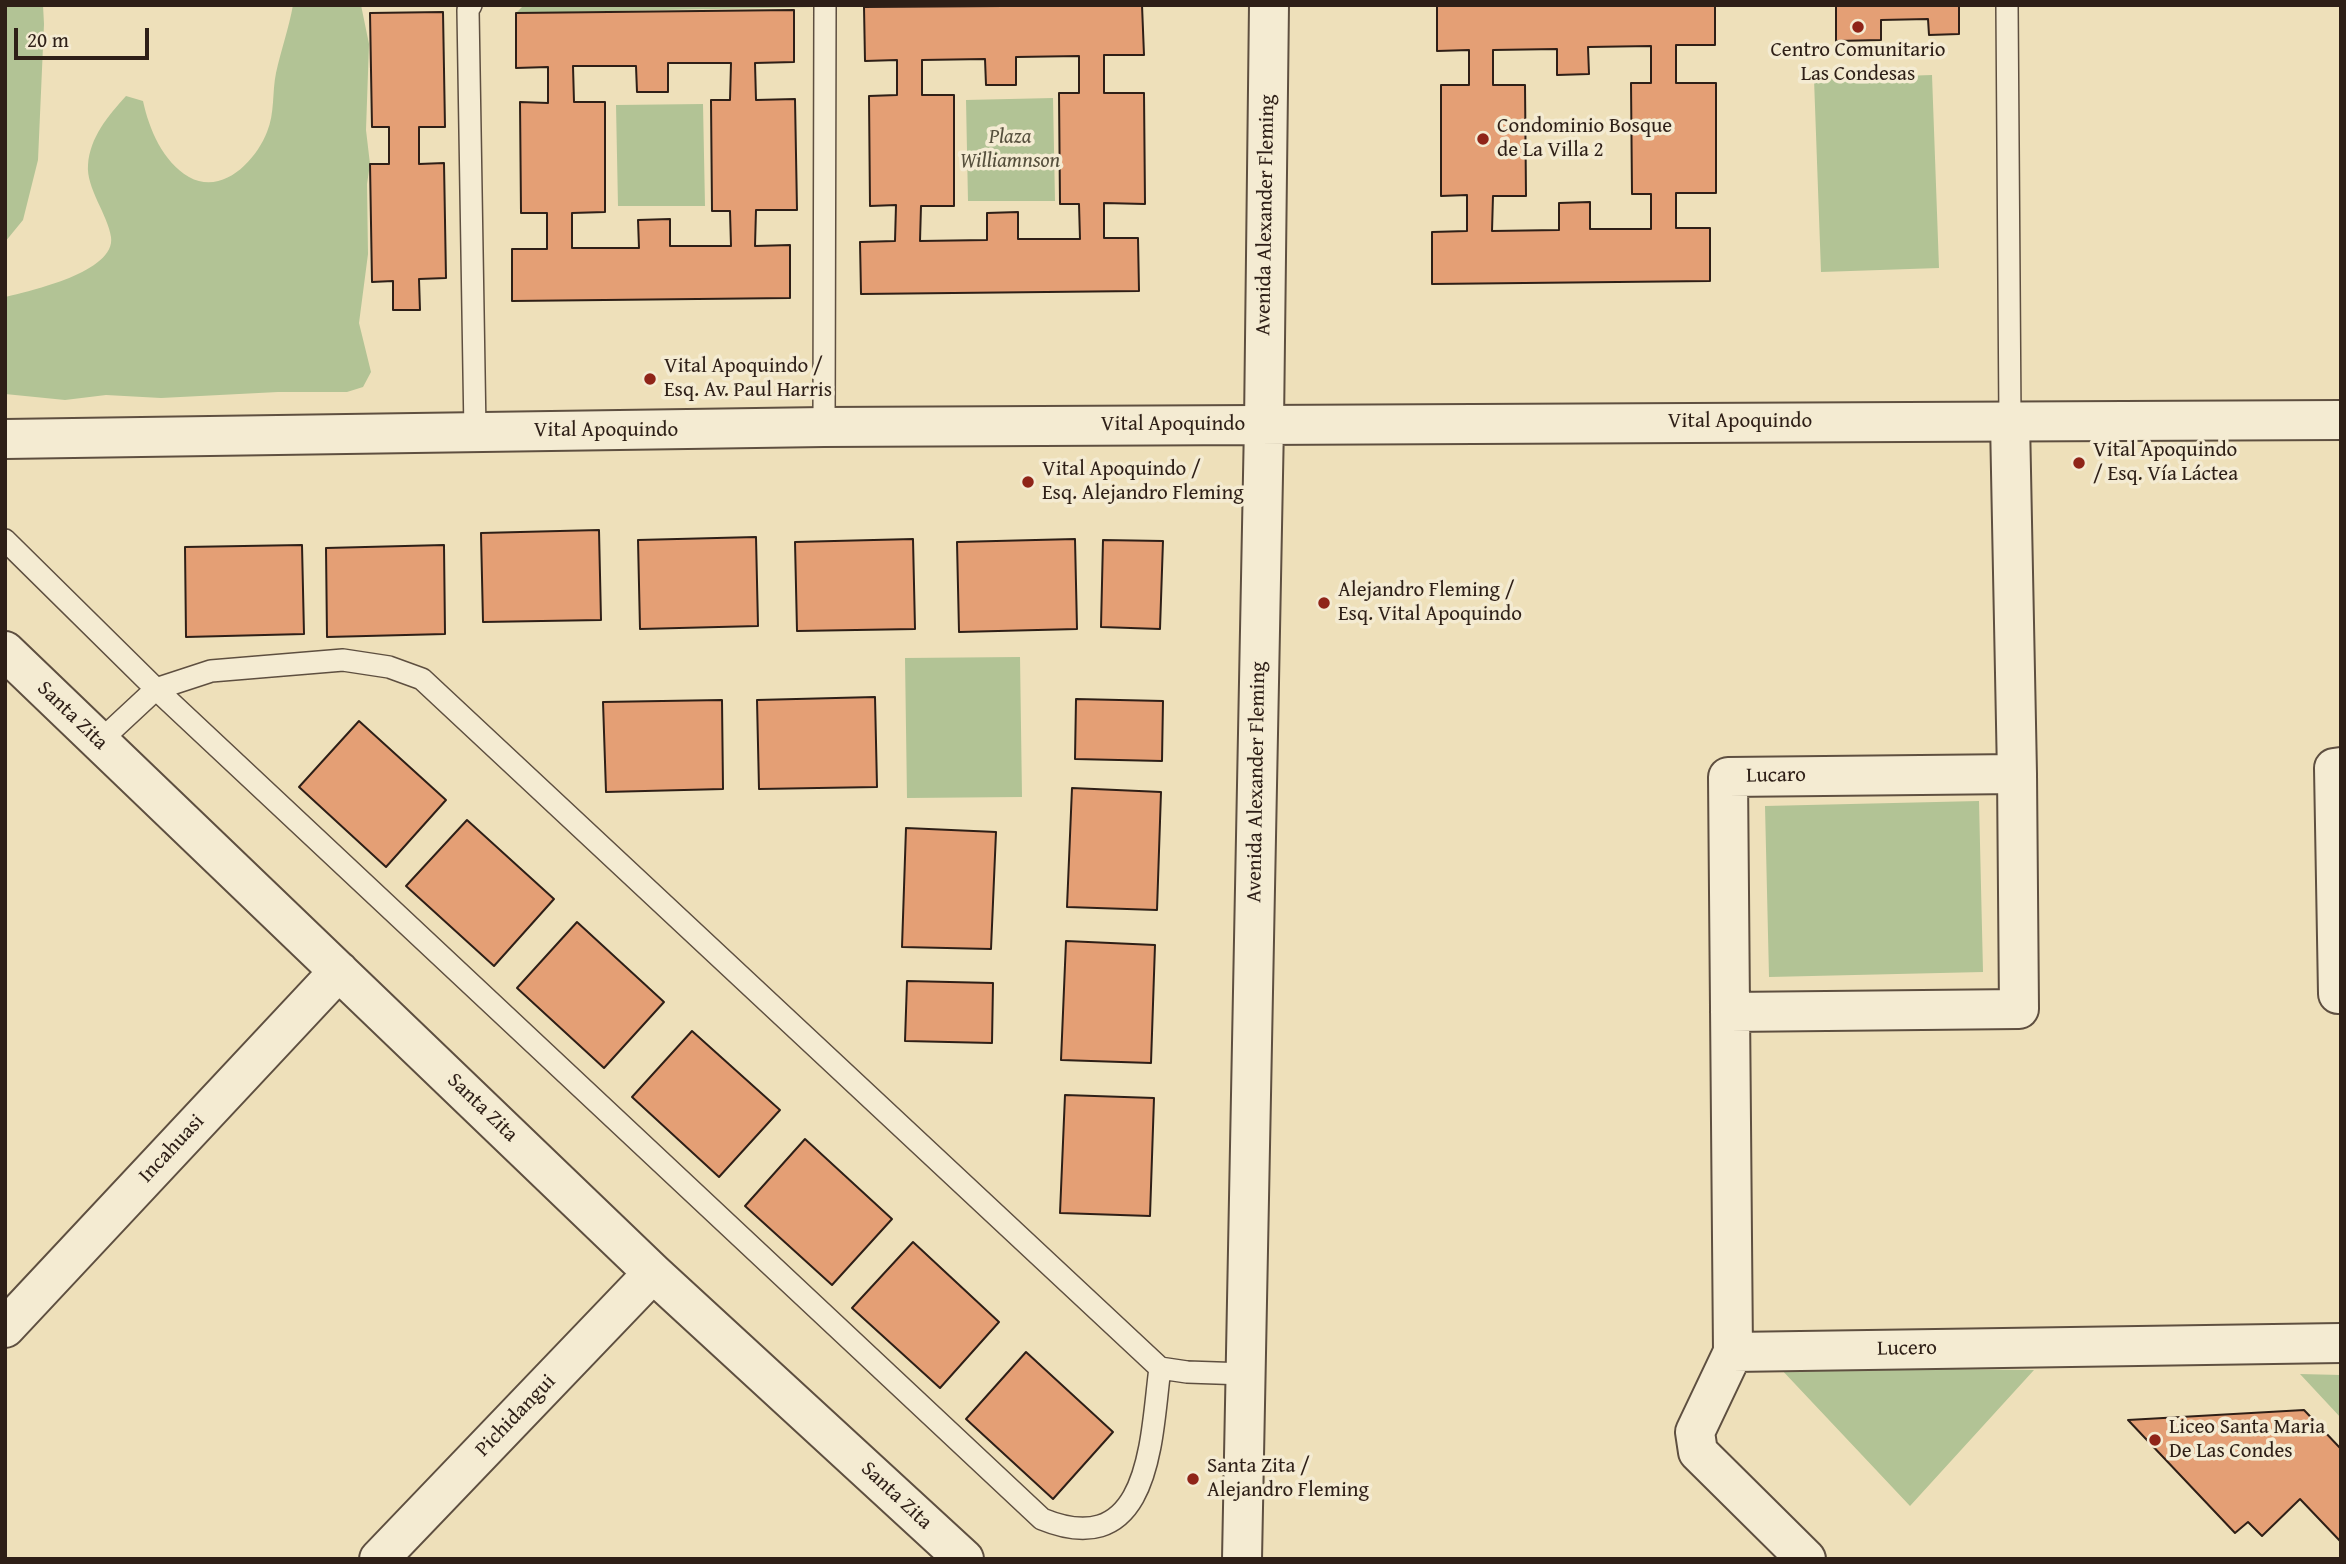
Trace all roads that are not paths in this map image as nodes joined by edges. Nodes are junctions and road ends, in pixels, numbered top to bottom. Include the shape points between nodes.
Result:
1 (471, 5) edge
2 (825, 5) edge
3 (1269, 5) edge
4 (2007, 5) edge
5 (2341, 420) edge
6 (2010, 421) junction
7 (1264, 424) junction
8 (824, 427) junction
9 (475, 432) junction
10 (5, 439) edge
11 (5, 540) edge
12 (5, 651) edge
13 (156, 689) junction
14 (99, 742) junction
15 (2341, 767) edge
16 (2017, 774) junction
17 (339, 971) junction
18 (2341, 994) edge
19 (1730, 1012) junction
20 (653, 1273) junction
21 (5, 1328) edge
22 (2341, 1343) edge
23 (1733, 1352) junction
24 (1160, 1368) junction
25 (1246, 1374) junction
26 (379, 1559) edge
27 (964, 1559) edge
28 (1242, 1559) edge
29 (1806, 1559) edge

1 - 9 lane via 469,182
2 - 8 lane
3 - 7 street, Avenida Alexander Fleming
4 - 6 lane
5 - 6 street, Vital Apoquindo
6 - 7 street, Vital Apoquindo
6 - 16 street
7 - 8 street, Vital Apoquindo
7 - 25 street, Avenida Alexander Fleming
8 - 9 street, Vital Apoquindo
9 - 10 street, Vital Apoquindo
11 - 13 lane
12 - 14 street, Santa Zita
13 - 14 lane
13 - 24 lane via 211,671 344,660 389,667 422,679
13 - 24 lane via 1042,1519 1080,1531 1108,1525 1130,1508 1145,1476
14 - 17 street, Santa Zita
15 - 18 street via 2334,768
16 - 19 street, Lucaro via 1728,777
16 - 19 street via 2019,1009
17 - 20 street, Santa Zita
17 - 21 street, Incahuasi
19 - 23 street, Lucaro
20 - 26 street, Pichidangui
20 - 27 street, Santa Zita
22 - 23 street, Lucero
23 - 29 street via 1695,1432 1698,1452
24 - 25 lane
25 - 28 street, Avenida Alexander Fleming

